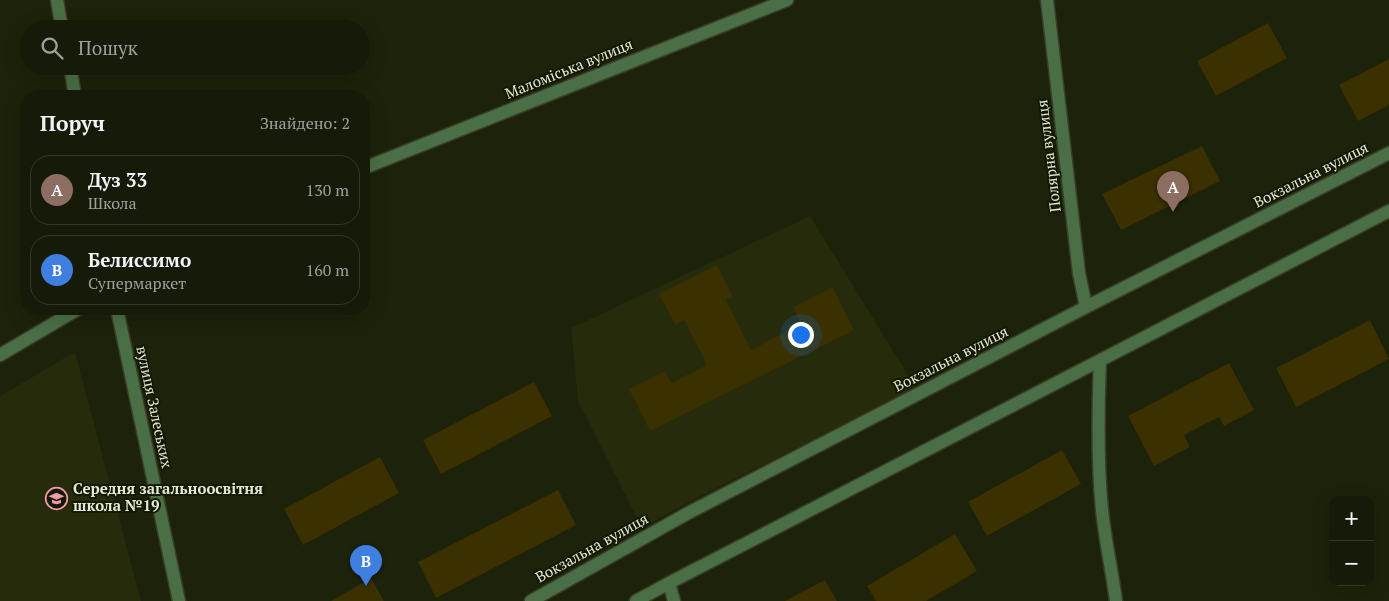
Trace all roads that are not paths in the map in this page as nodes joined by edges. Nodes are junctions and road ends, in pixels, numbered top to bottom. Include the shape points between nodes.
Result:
1 (57, 0) edge
2 (787, 0) edge
3 (1047, 0) edge
4 (60, 20) edge
5 (72, 75) edge
6 (74, 90) edge
7 (1389, 153) edge
8 (370, 166) edge
9 (1389, 211) edge
10 (1086, 307) junction
11 (68, 315) edge
12 (118, 315) edge
13 (0, 355) edge
14 (1100, 361) junction
15 (669, 583) junction
16 (179, 601) edge
17 (531, 601) edge
18 (636, 601) edge
19 (674, 601) edge
20 (1116, 601) edge

1 - 4 street
2 - 8 street, Маломіська вулиця
3 - 10 street, Полярна вулиця via 1079,273
5 - 6 street
7 - 10 street, Вокзальна вулиця
9 - 14 street
10 - 17 street, Вокзальна вулиця via 690,512
11 - 13 street
12 - 16 street, вулиця Залеських
14 - 15 street
14 - 20 street via 1097,432 1100,484
15 - 18 street
15 - 19 street

